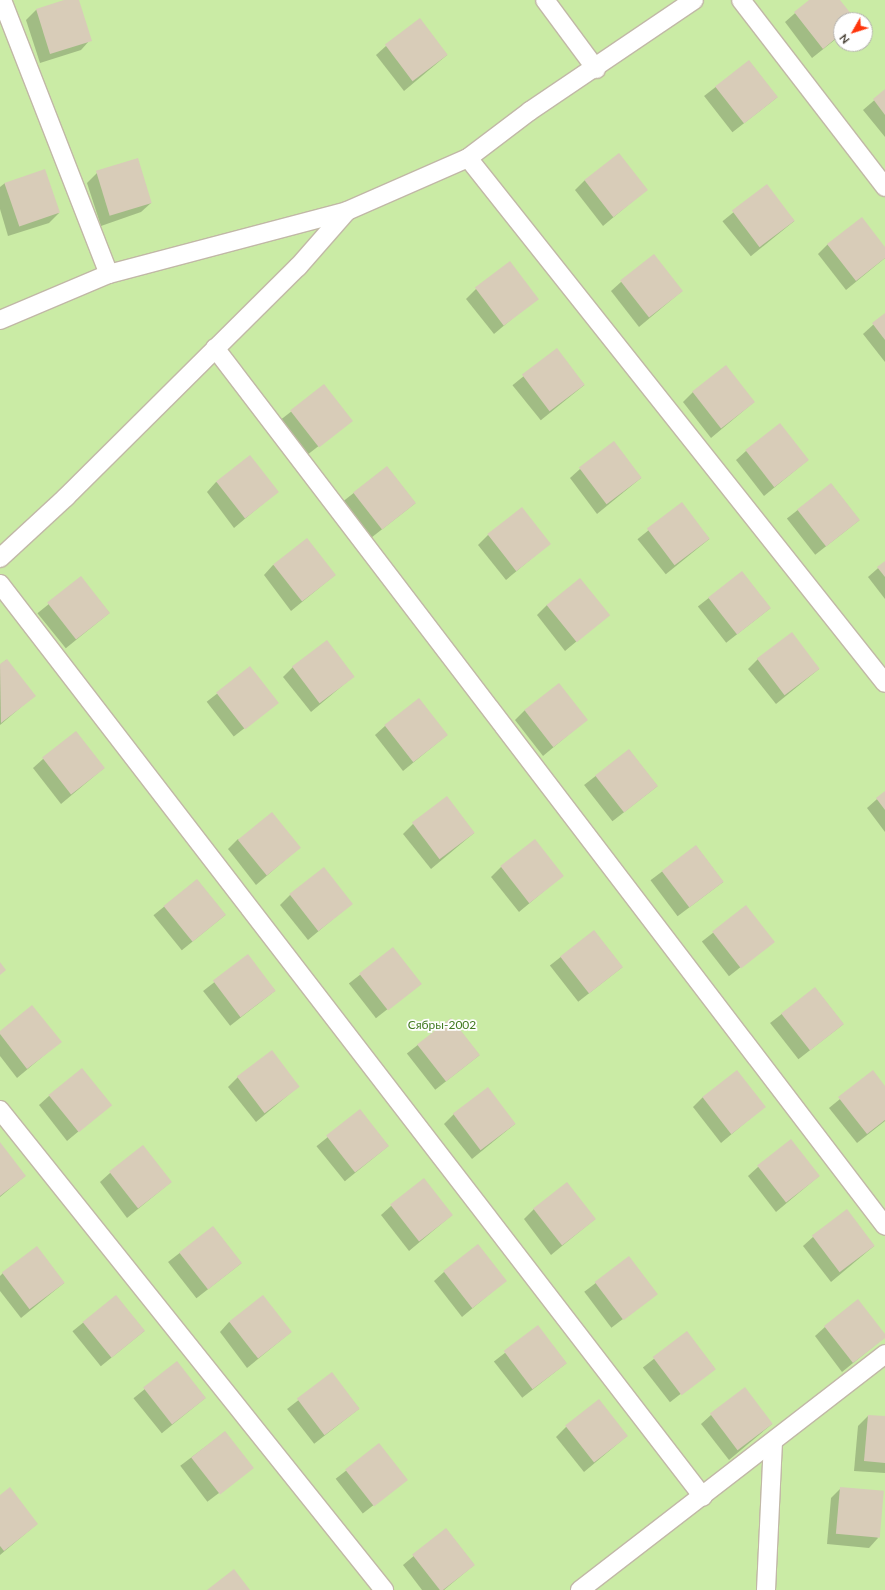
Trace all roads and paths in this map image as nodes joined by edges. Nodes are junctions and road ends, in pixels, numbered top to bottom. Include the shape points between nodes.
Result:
1 (2, 0) edge
2 (545, 0) edge
3 (694, 0) edge
4 (741, 0) edge
5 (596, 69) junction
6 (468, 158) junction
7 (885, 187) edge
8 (347, 211) junction
9 (109, 274) junction
10 (0, 320) edge
11 (214, 348) junction
12 (0, 558) edge
13 (0, 584) edge
14 (885, 683) edge
15 (0, 1110) edge
16 (885, 1226) edge
17 (885, 1354) edge
18 (773, 1442) junction
19 (703, 1497) junction
20 (384, 1590) edge
21 (580, 1590) edge
22 (766, 1590) edge

1 - 9 lane
2 - 5 lane
3 - 5 lane
4 - 7 lane
5 - 6 lane via 530,111
6 - 8 lane
6 - 14 lane
8 - 9 lane
8 - 11 lane via 298,267
9 - 10 lane
11 - 12 lane via 66,497
11 - 16 lane
13 - 19 lane
15 - 20 lane
17 - 18 lane
18 - 19 lane
18 - 22 lane
19 - 21 lane

